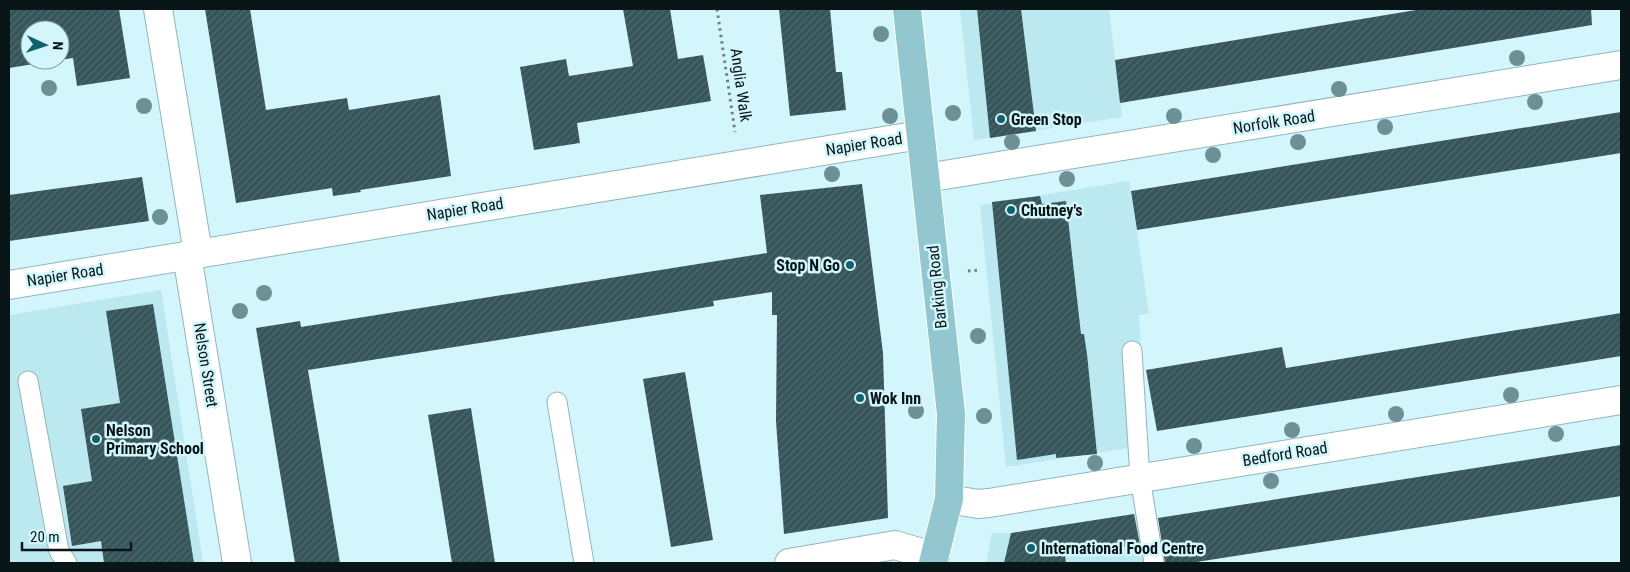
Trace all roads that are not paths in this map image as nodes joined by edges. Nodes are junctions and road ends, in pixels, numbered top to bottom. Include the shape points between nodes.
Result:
1 (158, 9) edge
2 (907, 9) edge
3 (1621, 65) edge
4 (920, 135) junction
5 (926, 178) junction
6 (193, 254) junction
7 (9, 285) edge
8 (1132, 351) dead end
9 (28, 381) dead end
10 (1621, 400) edge
11 (557, 402) dead end
12 (1140, 478) junction
13 (949, 499) junction
14 (934, 560) edge
15 (67, 563) edge
16 (237, 563) edge
17 (584, 563) edge
18 (788, 563) edge
19 (1154, 563) edge

1 - 6 street, Nelson Street
2 - 4 main road, Barking Road
3 - 5 street, Norfolk Road
4 - 5 main road, Barking Road
4 - 6 street, Napier Road
5 - 13 main road, Barking Road via 951,414
6 - 7 street, Napier Road
6 - 16 street, Nelson Street
8 - 12 lane
9 - 15 lane via 59,551
10 - 12 street, Bedford Road
11 - 17 lane
12 - 13 street, Bedford Road via 989,503
12 - 19 lane
13 - 14 main road, Barking Road
14 - 18 street via 895,545

